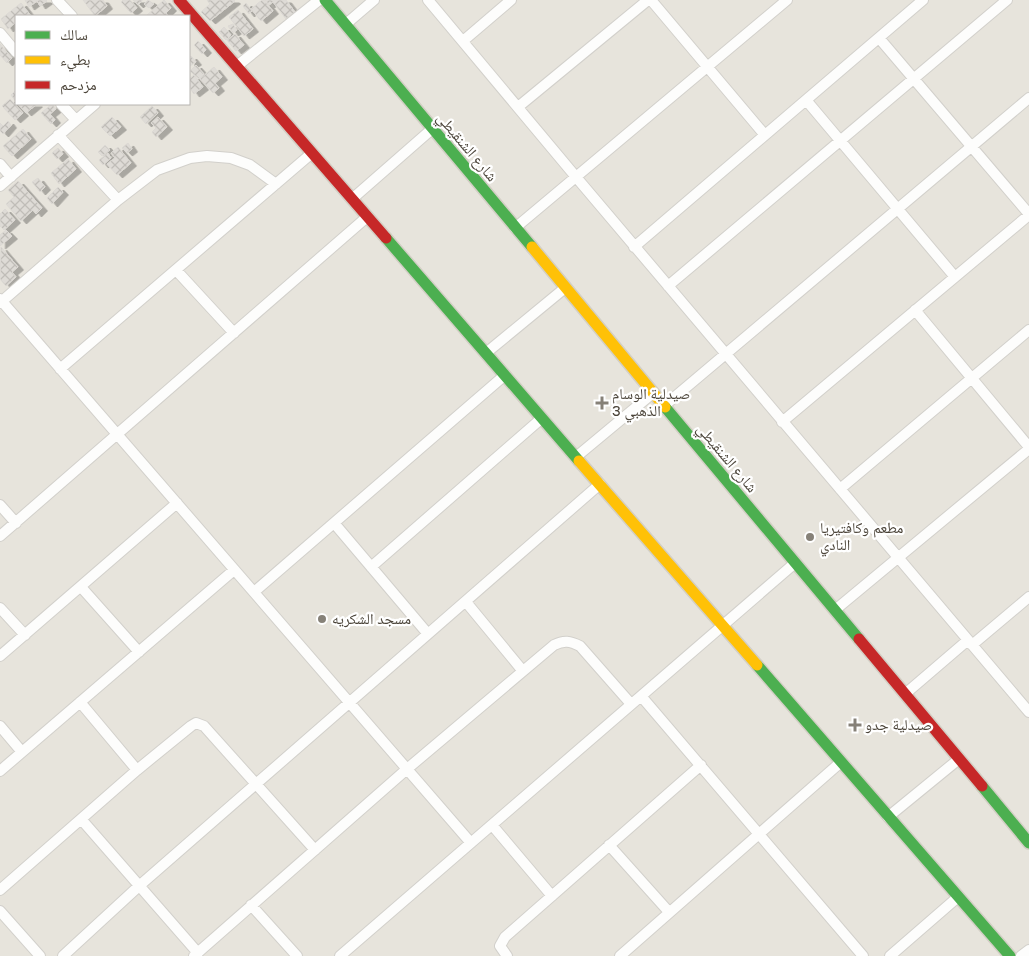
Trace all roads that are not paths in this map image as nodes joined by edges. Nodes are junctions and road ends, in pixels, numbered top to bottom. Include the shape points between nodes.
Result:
1 (57, 0) edge
2 (179, 0) edge
3 (319, 0) edge
4 (325, 0) edge
5 (374, 0) edge
6 (428, 0) edge
7 (512, 0) edge
8 (650, 0) edge
9 (787, 0) edge
10 (1007, 0) edge
11 (918, 2) edge
12 (71, 15) edge
13 (188, 15) edge
14 (191, 19) edge
15 (346, 24) junction
16 (0, 33) edge
17 (879, 38) junction
18 (463, 41) junction
19 (15, 51) edge
20 (236, 66) junction
21 (708, 67) junction
22 (914, 79) junction
23 (1029, 98) edge
24 (806, 100) junction
25 (62, 105) edge
26 (93, 105) edge
27 (518, 107) junction
28 (76, 120) junction
29 (432, 129) junction
30 (764, 134) junction
31 (58, 135) junction
32 (840, 141) junction
33 (971, 147) junction
34 (312, 153) junction
35 (0, 164) edge
36 (11, 176) junction
37 (576, 177) junction
38 (276, 184) junction
39 (0, 186) edge
40 (352, 199) junction
41 (118, 200) junction
42 (898, 208) junction
43 (1029, 215) edge
44 (367, 216) junction
45 (515, 228) junction
46 (634, 246) junction
47 (176, 270) junction
48 (955, 277) junction
49 (668, 286) junction
50 (565, 288) junction
51 (1, 301) edge
52 (915, 310) junction
53 (1029, 330) edge
54 (234, 333) junction
55 (486, 353) junction
56 (725, 354) junction
57 (60, 369) junction
58 (505, 375) junction
59 (971, 378) junction
60 (653, 393) junction
61 (664, 406) junction
62 (542, 418) junction
63 (782, 422) junction
64 (117, 434) junction
65 (1029, 448) edge
66 (576, 458) junction
67 (600, 484) junction
68 (840, 489) junction
69 (177, 503) junction
70 (0, 505) edge
71 (16, 523) junction
72 (334, 523) junction
73 (0, 536) edge
74 (898, 558) junction
75 (795, 563) junction
76 (371, 567) junction
77 (234, 570) junction
78 (81, 587) junction
79 (254, 592) junction
80 (1029, 597) edge
81 (466, 602) junction
82 (0, 608) edge
83 (835, 610) junction
84 (722, 626) junction
85 (428, 634) junction
86 (24, 635) junction
87 (970, 642) junction
88 (139, 652) junction
89 (0, 656) edge
90 (522, 670) junction
91 (905, 694) junction
92 (641, 696) junction
93 (80, 702) junction
94 (350, 703) junction
95 (632, 704) junction
96 (1029, 712) edge
97 (0, 726) edge
98 (22, 752) junction
99 (959, 759) junction
100 (841, 762) junction
101 (701, 766) junction
102 (407, 769) junction
103 (137, 770) junction
104 (0, 771) edge
105 (256, 784) junction
106 (888, 817) junction
107 (81, 818) junction
108 (492, 825) junction
109 (759, 834) junction
110 (471, 842) junction
111 (1029, 843) edge
112 (609, 845) junction
113 (314, 850) junction
114 (139, 886) junction
115 (0, 890) edge
116 (552, 896) junction
117 (958, 898) junction
118 (251, 905) junction
119 (0, 910) edge
120 (669, 912) junction
121 (1029, 950) edge
122 (196, 954) edge
123 (40, 956) edge
124 (63, 956) edge
125 (297, 956) edge
126 (340, 956) edge
127 (507, 956) edge
128 (620, 956) edge
129 (863, 956) edge
130 (890, 956) edge
131 (1010, 956) edge
132 (1021, 956) edge

1 - 12 street
2 - 13 street
3 - 20 street
4 - 15 street, شارع الشنقيطي
5 - 15 street
6 - 18 street
7 - 18 street
8 - 21 street
8 - 27 street
9 - 21 street
10 - 22 street
11 - 17 street
14 - 20 street
15 - 29 street, شارع الشنقيطي
16 - 19 street
17 - 22 street
17 - 24 street
18 - 27 street
20 - 34 street
21 - 30 street
21 - 37 street
22 - 32 street
22 - 33 street
23 - 33 street
24 - 30 street
24 - 32 street
25 - 28 street
26 - 28 street
27 - 37 street
28 - 31 street
29 - 40 street
29 - 45 street, شارع الشنقيطي
30 - 46 street
31 - 36 street
31 - 41 street
32 - 42 street
32 - 49 street
33 - 42 street
33 - 43 street
34 - 38 street
34 - 40 street
35 - 36 street
36 - 39 street
37 - 45 street
37 - 46 street
38 - 41 street via 250,165 231,158 206,156 157,170
38 - 47 street
40 - 44 street
41 - 51 street
42 - 48 street
42 - 56 street
43 - 48 street
44 - 54 street
44 - 55 street
45 - 50 street, شارع الشنقيطي
46 - 49 street
47 - 54 street
47 - 57 street
48 - 52 street
49 - 56 street
50 - 55 street
50 - 60 street, شارع الشنقيطي
51 - 57 street
52 - 59 street
52 - 63 street
53 - 59 street
54 - 64 street
55 - 58 street
56 - 61 street
56 - 63 street
57 - 64 street
58 - 62 street
58 - 72 street
59 - 65 street
59 - 68 street
60 - 61 street, شارع الشنقيطي
60 - 66 street
61 - 75 street, شارع الشنقيطي
62 - 66 street
62 - 76 street
63 - 68 street
64 - 69 street
64 - 71 street
65 - 74 street
66 - 67 street
67 - 81 street
67 - 84 street
68 - 74 street
69 - 77 street
69 - 78 street
70 - 71 street
71 - 73 street
72 - 76 street
72 - 79 street
74 - 83 street
74 - 87 street
75 - 83 street, شارع الشنقيطي
75 - 84 street
76 - 85 street
77 - 79 street
77 - 88 street
78 - 86 street
78 - 88 street
79 - 94 street
80 - 87 street
81 - 85 street
81 - 90 street
82 - 86 street
83 - 91 street, شارع الشنقيطي
84 - 92 street
84 - 100 street
85 - 94 street
86 - 89 street
87 - 91 street
87 - 96 street
88 - 93 street
90 - 95 street via 554,645 564,640 571,641 580,646
90 - 102 street
91 - 99 street, شارع الشنقيطي
92 - 95 street
92 - 101 street
93 - 98 street
93 - 103 street
94 - 102 street
94 - 105 street
95 - 108 street
97 - 98 street
98 - 104 street
99 - 106 street
99 - 111 street, شارع الشنقيطي
100 - 106 street
100 - 109 street
101 - 109 street
101 - 112 street
102 - 110 street
102 - 113 street
103 - 105 street via 196,723 204,726
103 - 107 street
105 - 113 street
105 - 114 street
106 - 117 street
107 - 114 street
107 - 115 street
108 - 110 street
108 - 116 street
109 - 120 street
109 - 129 street
110 - 126 street
112 - 116 street
112 - 120 street
113 - 118 street
114 - 122 street
114 - 124 street
116 - 127 street via 505,936 500,946
117 - 130 street
117 - 131 street
118 - 122 street
118 - 125 street
119 - 123 street
120 - 128 street
121 - 132 street

